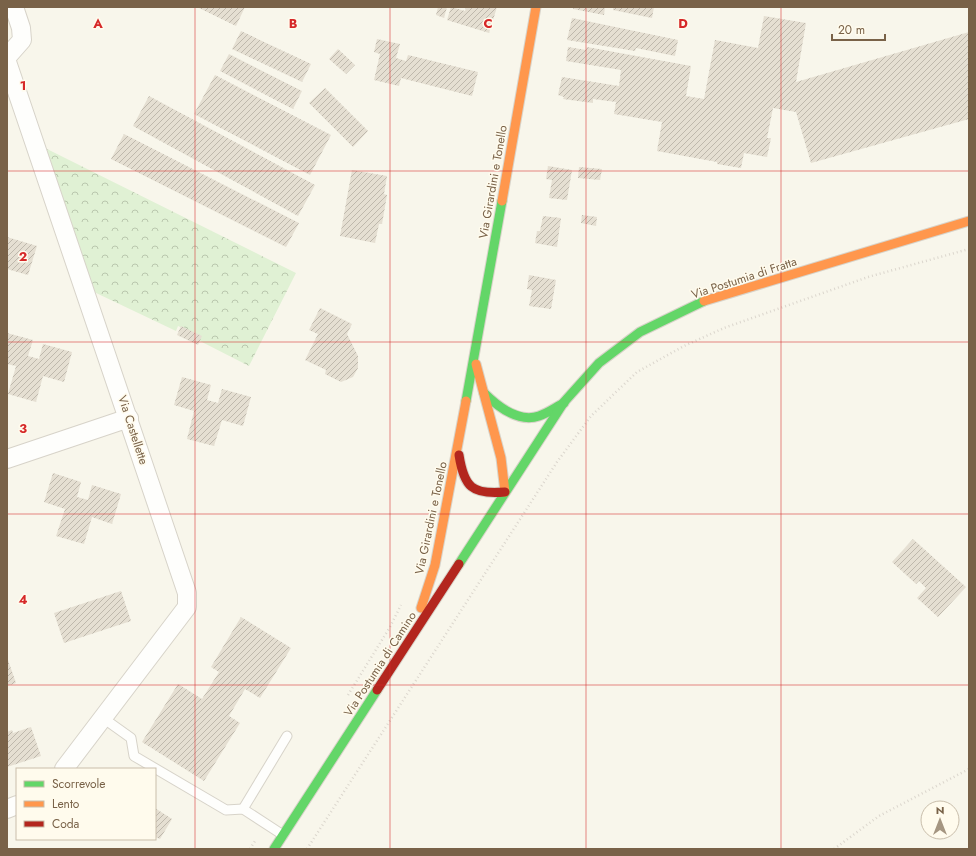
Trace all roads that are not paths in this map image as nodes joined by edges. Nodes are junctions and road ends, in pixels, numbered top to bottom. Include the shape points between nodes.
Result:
1 (14, 7) edge
2 (536, 7) edge
3 (7, 57) edge
4 (7, 62) edge
5 (969, 221) edge
6 (475, 360) junction
7 (484, 393) junction
8 (564, 402) junction
9 (129, 418) junction
10 (458, 449) junction
11 (7, 459) edge
12 (505, 492) junction
13 (411, 638) junction
14 (103, 718) junction
15 (287, 736) dead end
16 (65, 768) edge
17 (154, 768) edge
18 (156, 769) edge
19 (243, 809) junction
20 (283, 835) junction
21 (274, 849) edge

1 - 3 street via 22,40
2 - 6 main road, Via Girardini e Tonello
4 - 9 street, Via Castellette
5 - 8 main road, Via Postumia di Fratta via 702,302 640,332 599,363
6 - 7 main road, Via Girardini e Tonello
6 - 10 main road, Via Girardini e Tonello
7 - 8 main road, Via Girardini e Tonello via 499,408 515,415 536,417
7 - 12 main road, Via Girardini e Tonello via 501,458
8 - 12 main road, Via Postumia di Fratta
9 - 11 street
9 - 14 street, Via Castellette via 187,593 187,607
10 - 12 main road, Via Girardini e Tonello via 465,481 487,494
10 - 13 main road, Via Girardini e Tonello via 435,565
12 - 13 main road, Via Postumia di Camino
13 - 20 main road, Via Postumia di Camino
14 - 16 street, Via Castellette
14 - 17 lane via 131,738 134,756
15 - 19 lane
18 - 19 lane via 226,810
19 - 20 lane
20 - 21 main road, Via Postumia di Camino

